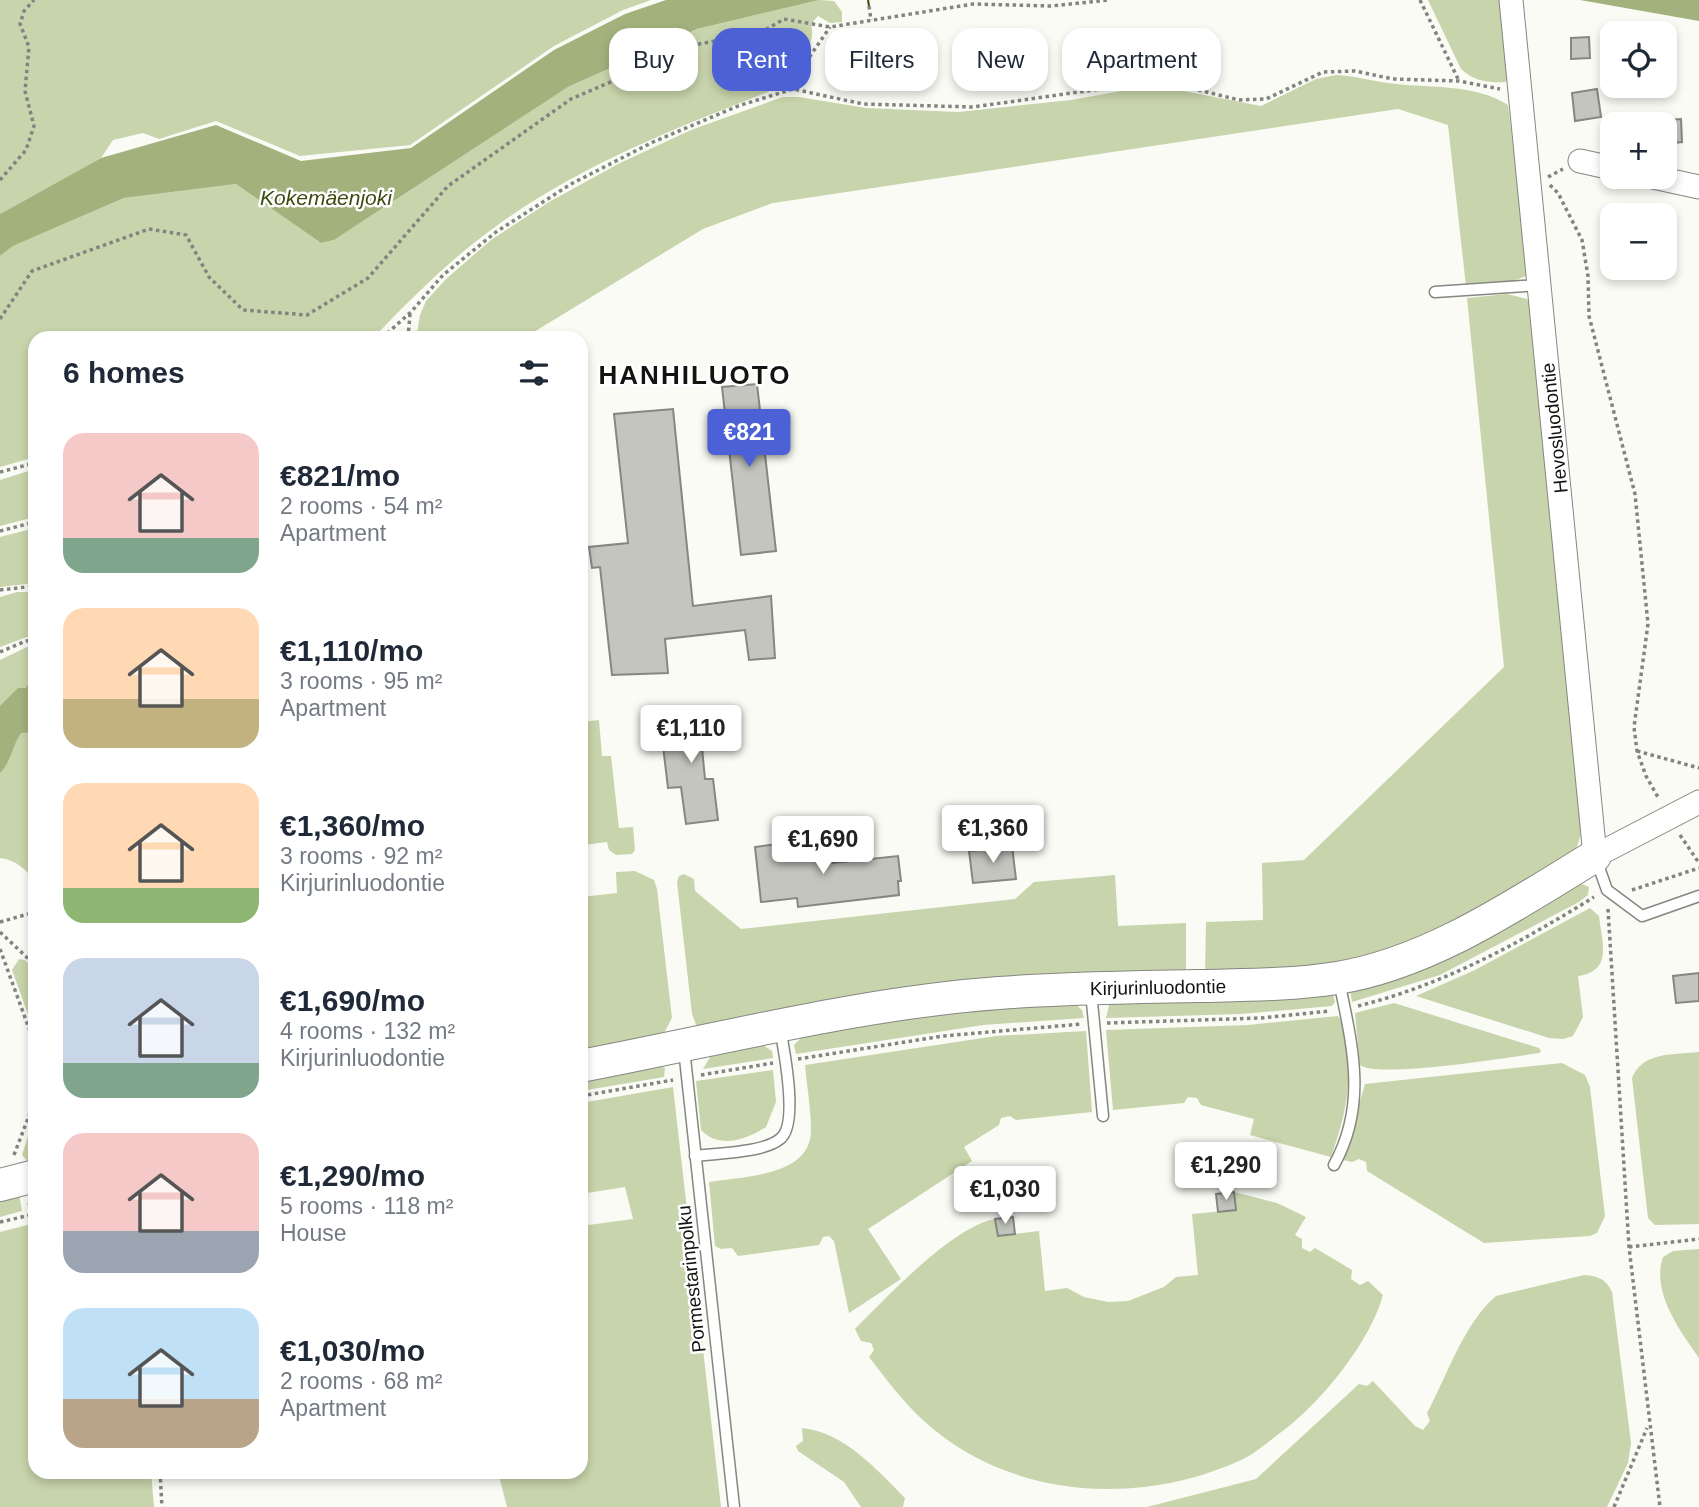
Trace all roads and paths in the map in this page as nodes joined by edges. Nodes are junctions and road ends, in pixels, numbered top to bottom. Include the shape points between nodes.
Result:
1 (34, 0) edge
2 (1109, 0) edge
3 (1420, 0) edge
4 (1511, 0) edge
5 (869, 6) dead end
6 (871, 20) junction
7 (830, 27) junction
8 (811, 55) edge
9 (1460, 81) junction
10 (787, 91) edge
11 (802, 91) edge
12 (1520, 93) junction
13 (1580, 161) dead end
14 (1527, 165) junction
15 (1600, 165) edge
16 (0, 180) edge
17 (1677, 182) edge
18 (1699, 187) edge
19 (1539, 285) junction
20 (1435, 292) dead end
21 (411, 312) junction
22 (0, 319) edge
23 (390, 331) edge
24 (409, 331) edge
25 (28, 465) edge
26 (0, 472) edge
27 (28, 524) edge
28 (0, 531) edge
29 (28, 587) edge
30 (0, 590) edge
31 (28, 641) edge
32 (0, 652) edge
33 (1637, 751) junction
34 (1699, 768) edge
35 (1699, 803) edge
36 (1668, 818) junction
37 (1595, 856) junction
38 (1699, 865) edge
39 (1606, 890) junction
40 (1699, 896) edge
41 (28, 914) edge
42 (0, 922) edge
43 (0, 932) edge
44 (0, 949) edge
45 (28, 958) edge
46 (1339, 978) junction
47 (1091, 989) junction
48 (28, 1026) edge
49 (780, 1028) junction
50 (683, 1047) junction
51 (588, 1065) edge
52 (1103, 1116) dead end
53 (28, 1118) edge
54 (695, 1156) junction
55 (1334, 1165) dead end
56 (20, 1179) edge
57 (28, 1216) edge
58 (0, 1222) edge
59 (1699, 1239) edge
60 (1629, 1247) junction
61 (1648, 1427) junction
62 (160, 1479) edge
63 (162, 1507) edge
64 (734, 1507) edge
65 (1614, 1507) edge
66 (1660, 1507) edge

1 - 16 path via 20,24 29,47 25,92 34,126 26,150
2 - 6 path via 1051,6 973,4
3 - 9 path
4 - 12 street, Hevosluodontie
5 - 6 path
6 - 7 path
7 - 8 path
7 - 22 path via 784,19 762,32 699,44 571,100 447,186 368,278 307,315 243,310 209,277 186,235 149,229 32,271
9 - 11 path via 1322,72 1266,99 1238,100 1182,86 1129,85 973,107 863,104
9 - 12 path
10 - 21 path via 665,137 571,184 496,232 443,275
12 - 14 street, Hevosluodontie
13 - 15 street
14 - 19 street, Hevosluodontie
14 - 33 path via 1558,193 1582,240 1592,335 1635,494 1648,624 1636,699
17 - 18 street
19 - 20 lane
19 - 37 street, Hevosluodontie
21 - 23 path
21 - 24 path
25 - 26 path
27 - 28 path
29 - 30 path
31 - 32 path
33 - 34 path
33 - 36 path
35 - 36 street, Kirjurinluodontie
36 - 37 street, Kirjurinluodontie
36 - 38 path
37 - 39 lane
37 - 46 street, Kirjurinluodontie via 1440,943
38 - 39 path via 1638,890
39 - 40 lane via 1642,916
39 - 60 path
41 - 42 path
43 - 45 path
44 - 48 path
46 - 47 street, Kirjurinluodontie
46 - 55 lane via 1354,1057 1356,1100
47 - 49 street, Kirjurinluodontie via 998,993
47 - 52 lane
49 - 50 street, Kirjurinluodontie
49 - 54 lane via 790,1121 783,1138 768,1146
50 - 51 street, Kirjurinluodontie
50 - 54 lane, Pormestarinpolku
53 - 56 path via 13,1155 24,1165
54 - 64 lane, Pormestarinpolku
57 - 58 path
59 - 60 path
60 - 61 path
61 - 65 path
61 - 66 path
62 - 63 path

